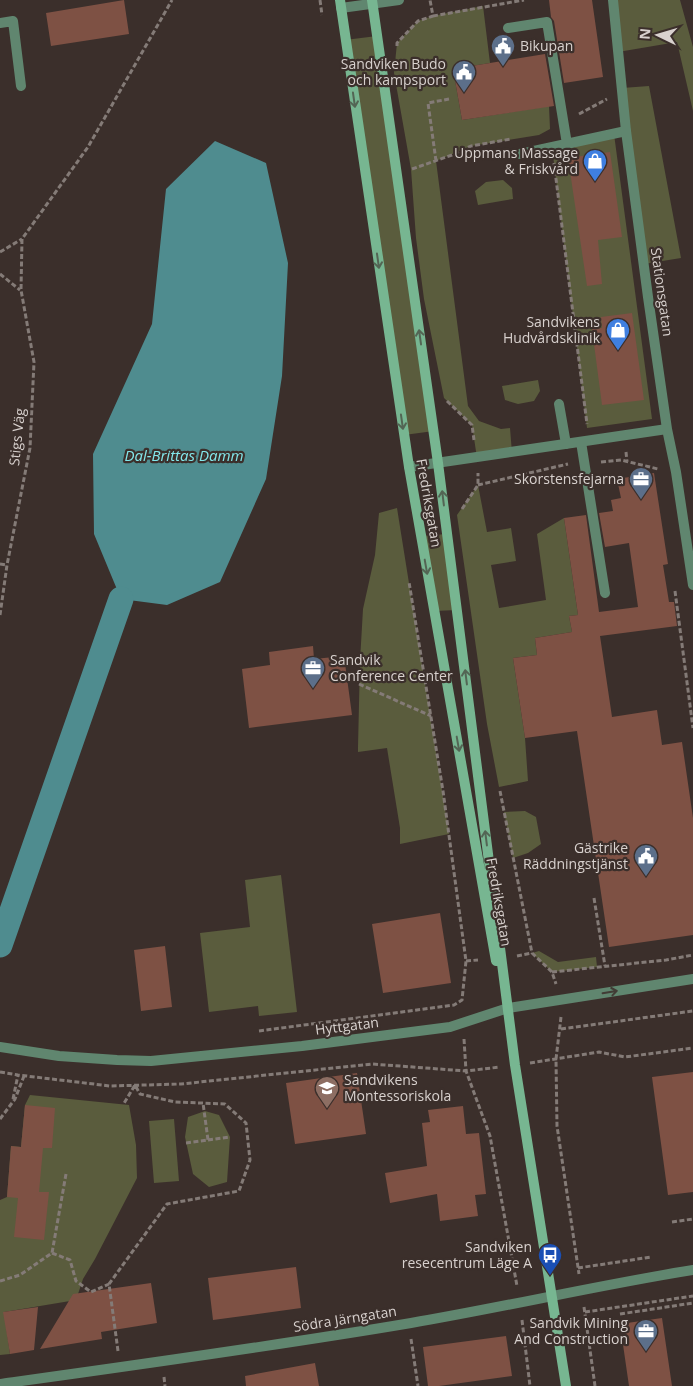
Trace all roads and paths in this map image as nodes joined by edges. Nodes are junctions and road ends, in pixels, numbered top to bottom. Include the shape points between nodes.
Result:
1 (172, 0) edge
2 (399, 0) edge
3 (524, 0) edge
4 (613, 0) edge
5 (372, 2) edge
6 (341, 4) edge
7 (433, 16) dead end
8 (0, 23) edge
9 (508, 28) dead end
10 (21, 86) dead end
11 (449, 99) dead end
12 (626, 131) junction
13 (567, 144) junction
14 (552, 147) junction
15 (520, 154) dead end
16 (436, 161) dead end
17 (22, 239) junction
18 (0, 252) edge
19 (0, 274) edge
20 (21, 290) junction
21 (559, 404) dead end
22 (588, 428) dead end
23 (667, 430) junction
24 (581, 442) junction
25 (566, 444) junction
26 (438, 463) junction
27 (409, 467) junction
28 (0, 564) edge
29 (8, 565) junction
30 (408, 574) dead end
31 (693, 586) edge
32 (605, 592) dead end
33 (0, 615) edge
34 (359, 684) dead end
35 (431, 716) junction
36 (594, 898) dead end
37 (532, 953) dead end
38 (693, 955) edge
39 (605, 966) junction
40 (693, 979) edge
41 (508, 1008) junction
42 (693, 1011) edge
43 (561, 1029) dead end
44 (252, 1032) dead end
45 (0, 1047) edge
46 (693, 1048) edge
47 (0, 1072) edge
48 (18, 1075) junction
49 (24, 1076) junction
50 (135, 1086) junction
51 (13, 1102) junction
52 (203, 1103) junction
53 (123, 1105) dead end
54 (0, 1119) edge
55 (230, 1137) dead end
56 (208, 1140) junction
57 (186, 1143) dead end
58 (66, 1174) dead end
59 (693, 1219) edge
60 (672, 1222) dead end
61 (52, 1253) junction
62 (657, 1256) dead end
63 (578, 1268) junction
64 (693, 1270) edge
65 (0, 1281) edge
66 (109, 1284) junction
67 (582, 1291) junction
68 (553, 1296) junction
69 (693, 1296) edge
70 (520, 1302) junction
71 (693, 1303) edge
72 (584, 1312) junction
73 (620, 1314) dead end
74 (409, 1323) junction
75 (120, 1367) junction
76 (0, 1384) edge
77 (418, 1386) edge
78 (530, 1386) edge
79 (566, 1386) edge
80 (595, 1386) edge

1 - 17 path via 88,147
2 - 5 street
3 - 7 path
4 - 12 street, Stationsgatan
5 - 6 street
26 -> 5 street, Fredriksgatan
6 -> 27 street, Fredriksgatan
8 - 10 street via 12,21
9 - 13 street via 547,22
11 - 16 path via 428,103
12 - 13 street
12 - 23 street, Stationsgatan
13 - 14 street
14 - 15 street
14 - 22 path
17 - 18 path
17 - 20 path, Stigs Väg
19 - 20 path
20 - 29 path, Stigs Väg via 34,362 30,448
21 - 25 street
23 - 24 street
23 - 31 street, Stationsgatan
24 - 25 street
24 - 32 street
25 - 26 street
26 - 27 street
41 -> 26 street, Fredriksgatan
27 -> 41 street, Fredriksgatan via 496,959
28 - 29 path
29 - 33 path, Stigs Väg
30 - 35 path
34 - 35 path
35 - 44 path via 466,961 462,1000 454,1004
36 - 39 path
37 - 39 path via 552,972
38 - 39 path
41 -> 40 street, Hyttgatan
41 - 45 street, Hyttgatan via 450,1027 151,1061 59,1056
41 - 68 street, Fredriksgatan
42 - 43 path
46 - 63 path via 625,1057 599,1052 556,1059 557,1126
47 - 48 path
48 - 49 path
48 - 51 path
49 - 50 path
49 - 51 path
50 - 52 path via 140,1094 175,1102
50 - 53 path
50 - 70 path via 372,1064 466,1072 490,1136
51 - 54 path
52 - 56 path
52 - 66 path via 225,1104 246,1123 250,1160 239,1191 166,1204
55 - 56 path
56 - 57 path
58 - 61 path
59 - 60 path
61 - 65 path via 20,1275
61 - 66 path via 70,1260 76,1281 91,1292
62 - 63 path
63 - 67 path
64 - 67 street, Södra Järngatan
66 - 75 path
67 - 68 street, Södra Järngatan
67 - 72 path
68 - 70 street, Södra Järngatan
68 - 79 street, Fredriksgatan
69 - 72 path
70 - 74 street, Södra Järngatan
70 - 78 path
71 - 73 path
72 - 80 path
74 - 75 street, Södra Järngatan
74 - 77 path
75 - 76 street, Södra Järngatan

